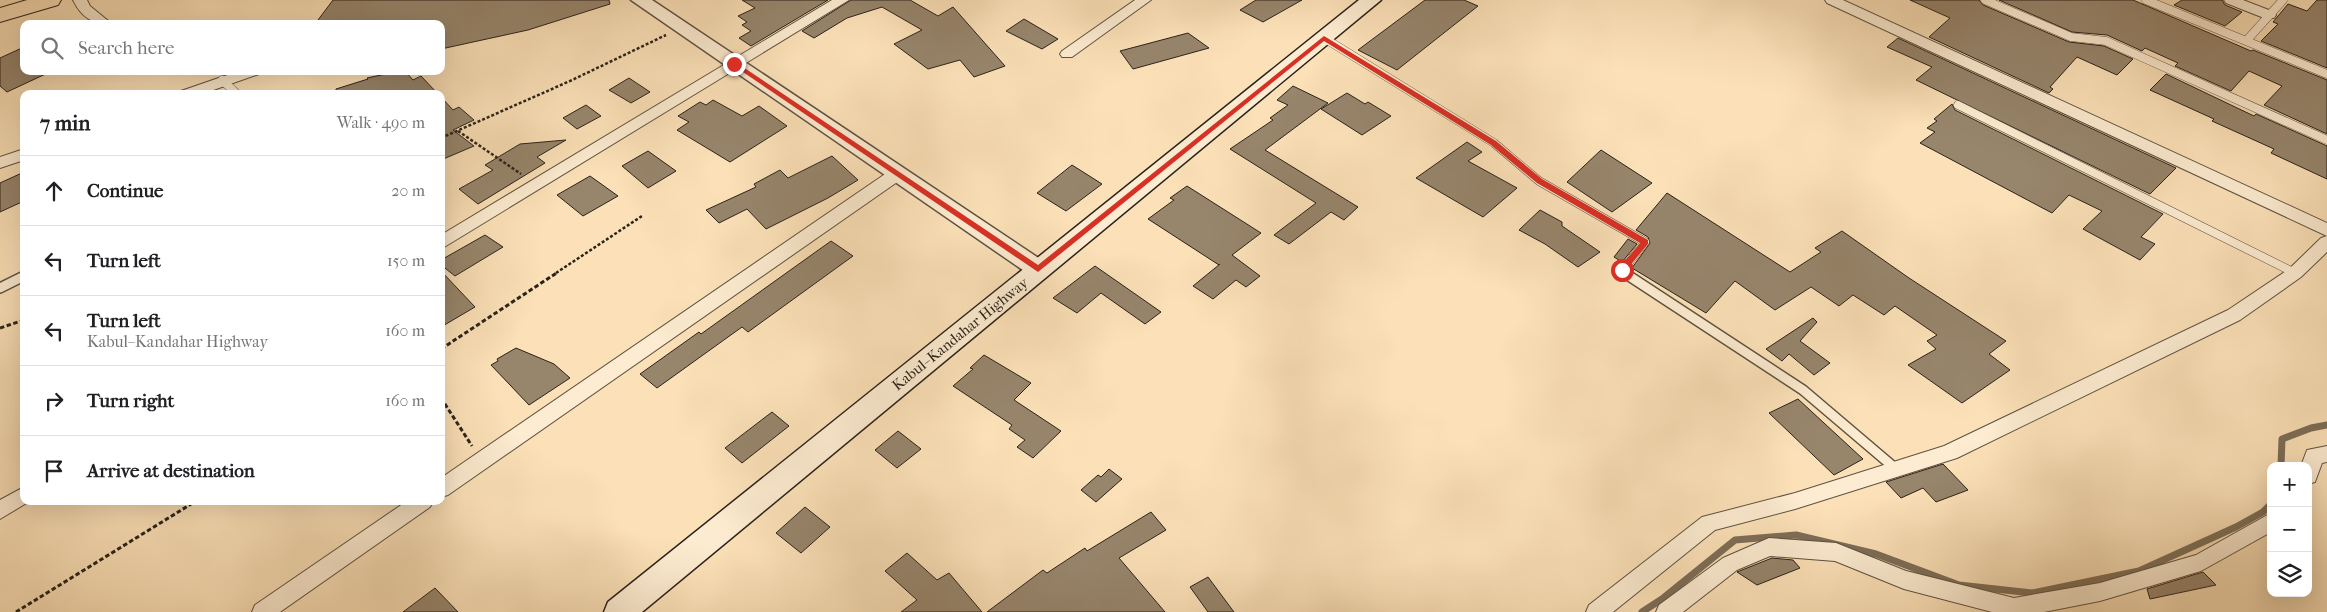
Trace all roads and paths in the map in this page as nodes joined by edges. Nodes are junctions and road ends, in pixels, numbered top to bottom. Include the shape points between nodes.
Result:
1 (50, 0) edge
2 (80, 0) edge
3 (640, 0) edge
4 (842, 0) edge
5 (1144, 0) edge
6 (1371, 0) edge
7 (1832, 0) edge
8 (1985, 0) edge
9 (2146, 0) edge
10 (2231, 0) edge
11 (2283, 0) edge
12 (0, 15) edge
13 (2269, 15) junction
14 (100, 20) edge
15 (681, 28) junction
16 (1324, 38) junction
17 (2246, 40) junction
18 (1067, 54) dead end
19 (734, 64) junction
20 (2327, 74) edge
21 (240, 75) edge
22 (222, 80) junction
23 (196, 90) edge
24 (233, 90) edge
25 (1958, 105) dead end
26 (457, 131) junction
27 (445, 136) edge
28 (2327, 140) edge
29 (20, 156) edge
30 (0, 163) edge
31 (896, 174) junction
32 (537, 185) junction
33 (642, 216) dead end
34 (2327, 230) edge
35 (445, 241) edge
36 (2327, 242) edge
37 (1038, 269) junction
38 (2295, 272) junction
39 (20, 278) edge
40 (0, 288) edge
41 (20, 321) edge
42 (0, 328) edge
43 (445, 346) edge
44 (445, 404) edge
45 (2327, 454) edge
46 (481, 461) junction
47 (2312, 463) edge
48 (1896, 469) junction
49 (445, 486) edge
50 (20, 498) edge
51 (190, 505) edge
52 (417, 505) edge
53 (0, 510) edge
54 (2267, 524) edge
55 (16, 612) edge
56 (263, 612) edge
57 (619, 612) edge
58 (1597, 612) edge
59 (1667, 612) edge

1 - 12 highway
2 - 14 street via 84,8
3 - 15 street
4 - 19 street
5 - 18 street
6 - 16 main road, Kabul–Kandahar Highway
7 - 34 street
8 - 28 lane via 2071,37 2106,42
9 - 17 lane
10 - 13 street
11 - 13 lane
13 - 17 lane
15 - 19 street
15 - 26 path
16 - 37 main road, Kabul–Kandahar Highway
16 - 48 lane via 1494,143 1539,181 1645,242 1622,270 1803,390
17 - 20 lane
19 - 31 street
19 - 32 street
21 - 22 street
22 - 23 street
22 - 24 lane
25 - 38 lane
26 - 27 path
26 - 32 path
29 - 30 street
31 - 37 street
31 - 46 street
32 - 35 street
33 - 43 path
36 - 38 street
37 - 57 main road, Kabul–Kandahar Highway
38 - 48 street via 2234,315 1950,452
39 - 40 lane
41 - 42 path
44 - 46 path
45 - 47 street via 2314,456
46 - 49 street
48 - 58 street via 1795,501 1710,523
50 - 53 street
51 - 55 path
52 - 56 street
54 - 59 street via 2201,562 2100,592 2014,608 1904,580 1836,552 1768,547 1730,564

